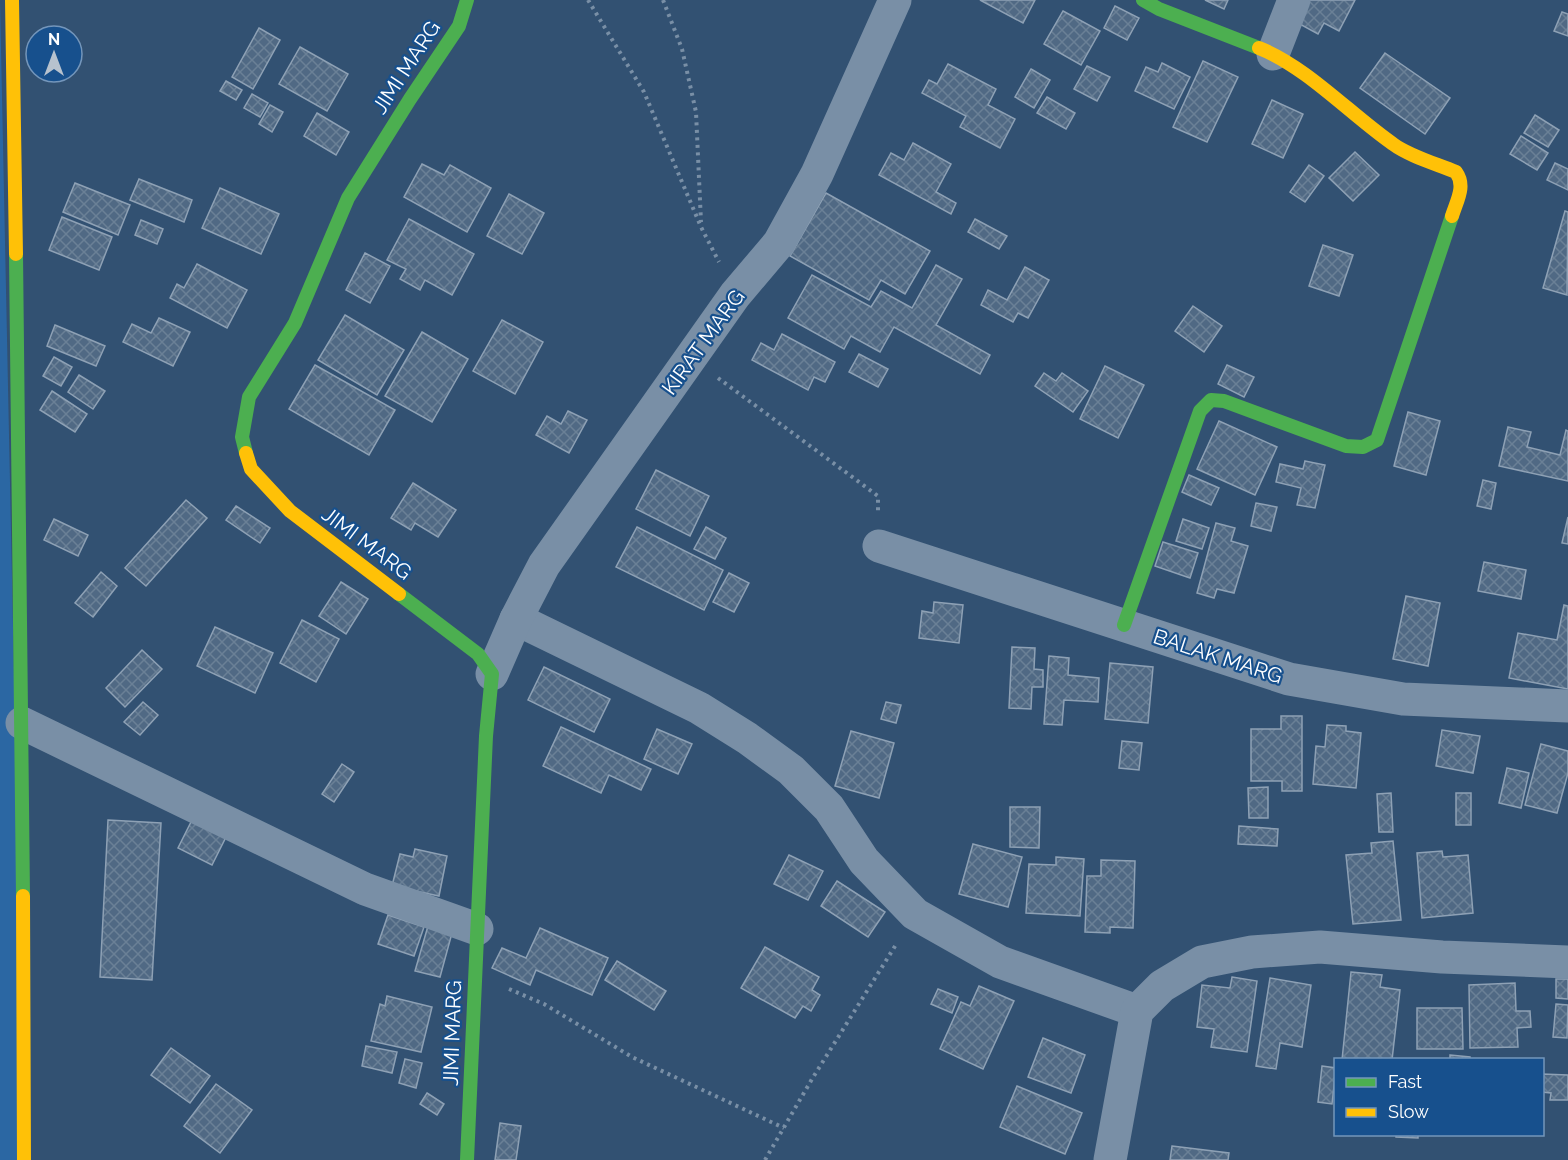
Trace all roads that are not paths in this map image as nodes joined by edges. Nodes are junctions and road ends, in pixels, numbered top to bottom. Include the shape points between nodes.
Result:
1 (12, 0) edge
2 (467, 0) edge
3 (896, 0) edge
4 (1143, 0) edge
5 (1294, 0) edge
6 (1273, 54) junction
7 (879, 546) road end
8 (516, 619) junction
9 (1124, 626) junction
10 (492, 674) junction
11 (1568, 706) edge
12 (22, 723) junction
13 (477, 929) junction
14 (1568, 962) edge
15 (1137, 1011) junction
16 (24, 1160) edge
17 (467, 1160) edge
18 (1110, 1160) edge

1 - 12 street
2 - 10 street, JIMI MARG via 459,26 348,198 295,322 249,397 242,437 251,469 290,511 478,654
3 - 8 street, KIRAT MARG via 817,174 779,243 735,295 544,565
4 - 6 street
5 - 6 street
6 - 9 street via 1395,146 1456,172 1461,179 1459,197 1377,440 1361,448 1346,446 1224,401 1211,400 1200,411
7 - 9 street, BALAK MARG
8 - 10 street, KIRAT MARG
8 - 15 street via 699,708 782,763 830,808 864,861 915,914 1000,962
9 - 11 street, BALAK MARG via 1289,679 1403,699
10 - 13 street, JIMI MARG
12 - 13 street via 365,889
12 - 16 street
13 - 17 street, JIMI MARG
14 - 15 street via 1320,947 1252,952 1202,962 1162,986
15 - 18 street

